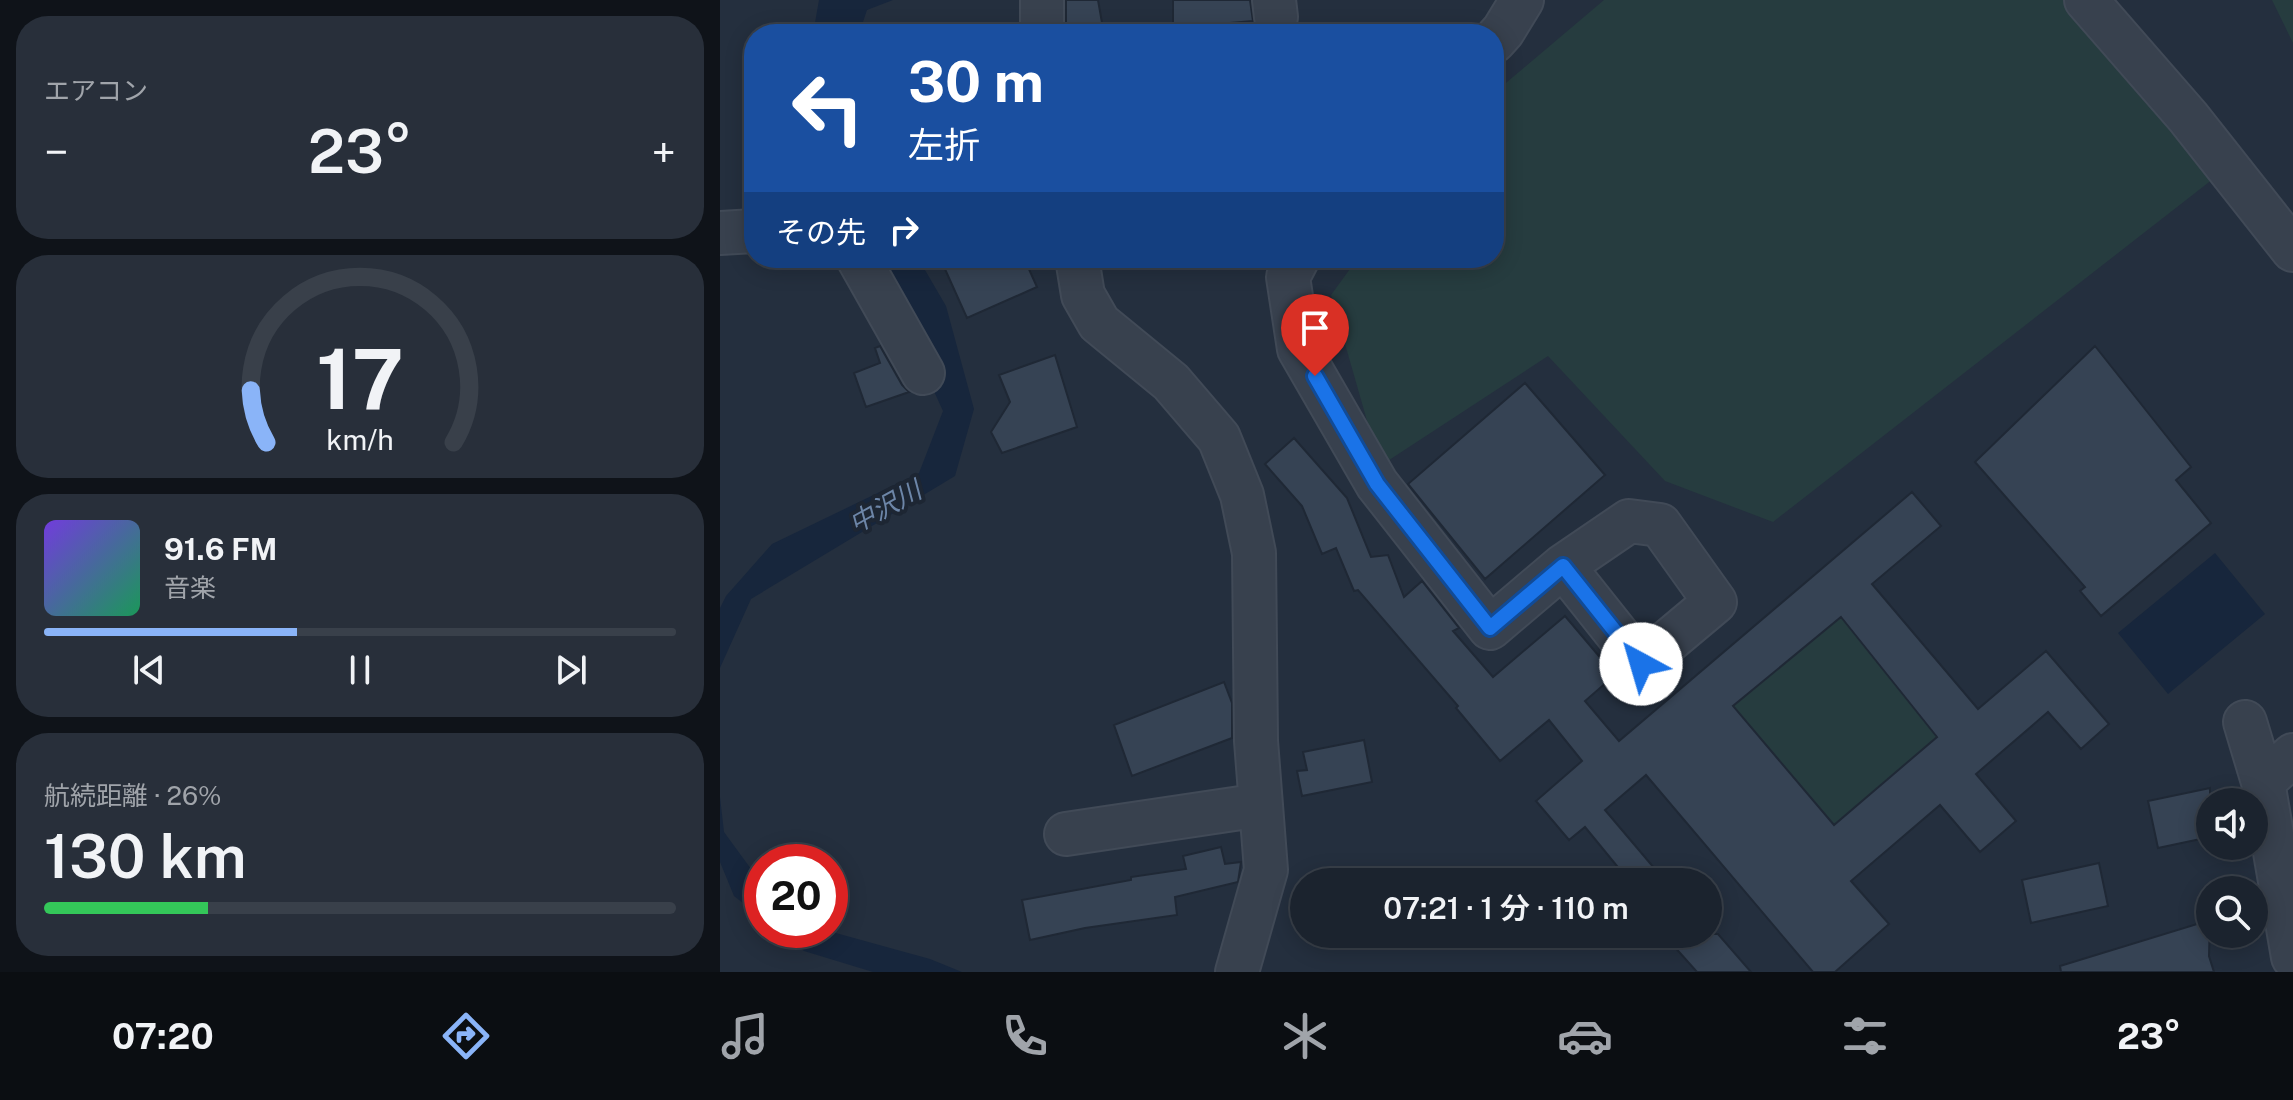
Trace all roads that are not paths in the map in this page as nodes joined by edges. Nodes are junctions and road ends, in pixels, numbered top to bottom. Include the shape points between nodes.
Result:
1 (1042, 0) edge
2 (1522, 0) edge
3 (2086, 0) edge
4 (1042, 24) edge
5 (1504, 29) edge
6 (744, 232) edge
7 (720, 233) edge
8 (2293, 250) edge
9 (864, 268) edge
10 (1079, 268) edge
11 (1293, 268) edge
12 (923, 373) dead end
13 (1563, 566) dead end
14 (2245, 722) dead end
15 (2293, 755) edge
16 (2263, 782) junction
17 (1261, 805) junction
18 (1066, 834) dead end
19 (2293, 957) edge
20 (1237, 972) edge

1 - 4 street
2 - 5 street
3 - 8 street
6 - 7 street
9 - 12 street
10 - 17 street via 1083,295 1099,323 1171,382 1219,438 1242,495 1254,553
11 - 13 street via 1288,277 1299,349 1377,484 1490,628
14 - 16 street
15 - 16 street
16 - 19 street
17 - 18 street
17 - 20 street via 1266,870

